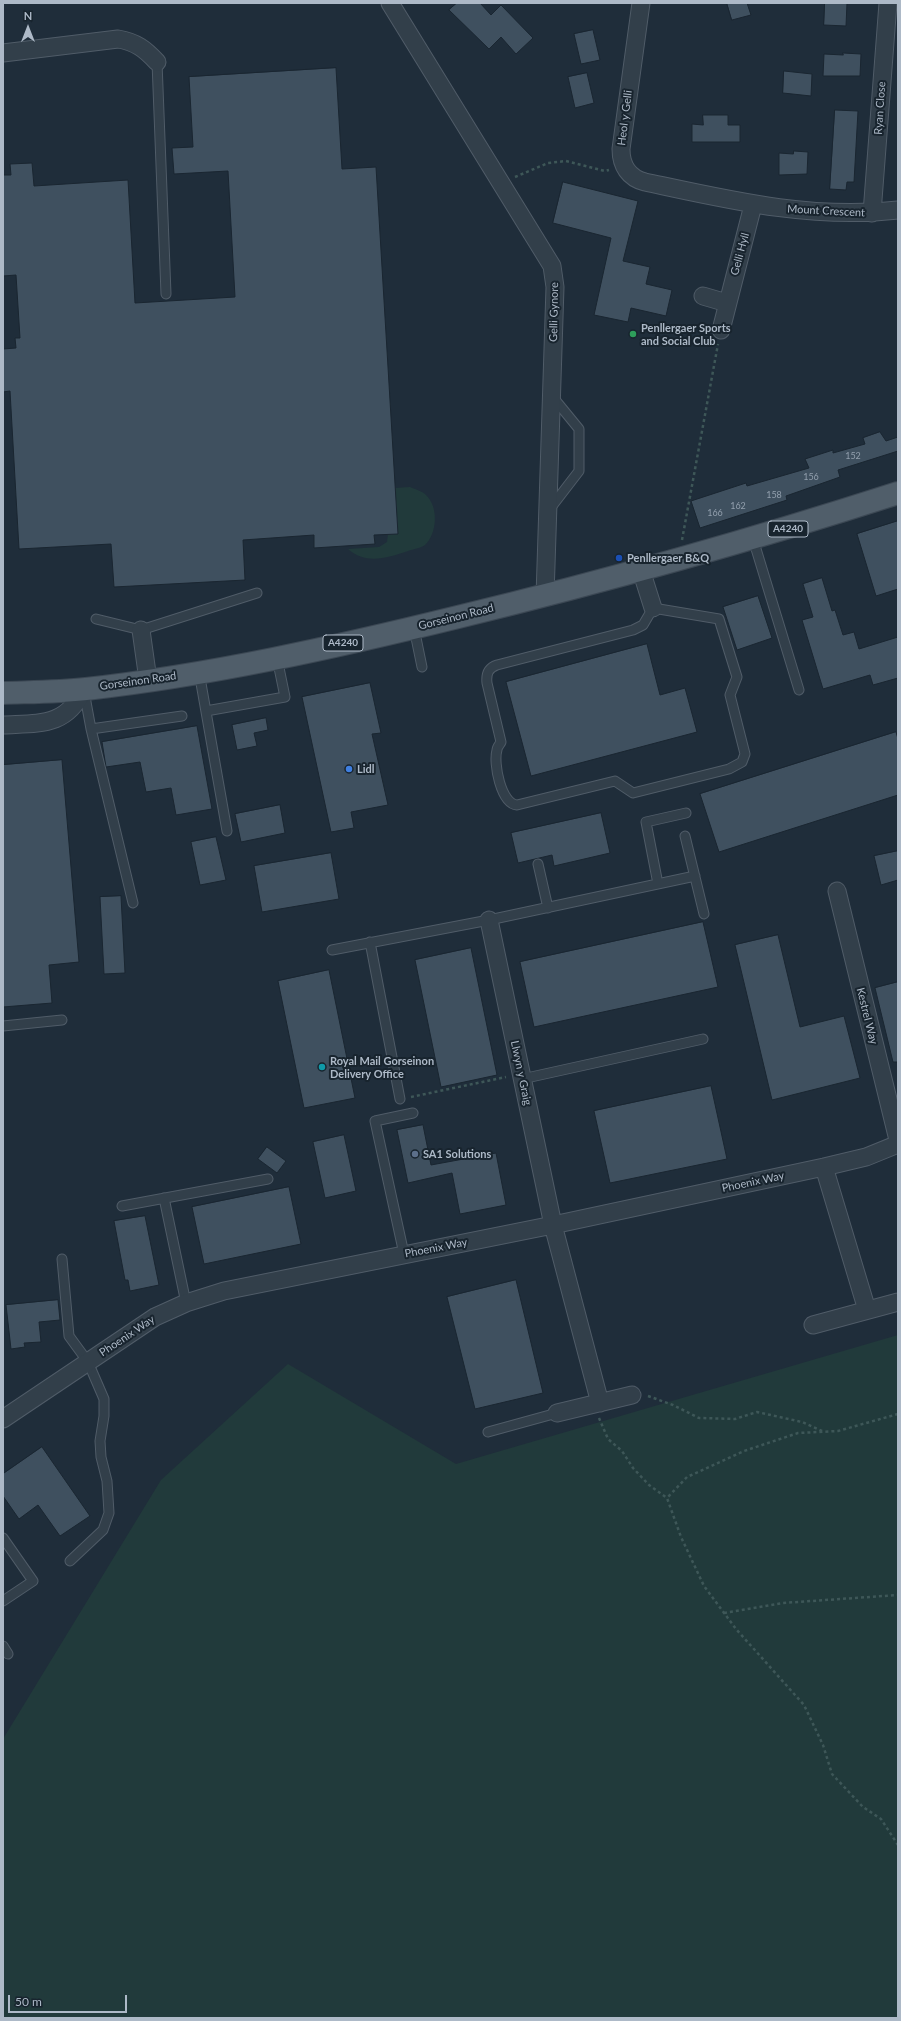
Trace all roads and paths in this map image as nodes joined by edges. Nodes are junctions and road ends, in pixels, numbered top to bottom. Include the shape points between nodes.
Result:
1 (390, 3) edge
2 (641, 3) edge
3 (888, 3) edge
4 (3, 53) edge
5 (157, 62) joint
6 (623, 165) junction
7 (502, 183) junction
8 (753, 205) junction
9 (898, 210) edge
10 (872, 213) junction
11 (166, 294) dead end
12 (704, 296) dead end
13 (727, 303) junction
14 (721, 330) joint
15 (552, 395) junction
16 (898, 493) edge
17 (548, 511) junction
18 (753, 539) junction
19 (678, 560) junction
20 (641, 570) junction
21 (257, 593) dead end
22 (545, 596) junction
23 (652, 608) junction
24 (96, 619) dead end
25 (414, 628) junction
26 (140, 630) junction
27 (277, 658) junction
28 (422, 667) dead end
29 (199, 672) junction
30 (148, 680) junction
31 (84, 689) junction
32 (799, 690) dead end
33 (3, 693) edge
34 (206, 711) junction
35 (182, 716) dead end
36 (3, 725) edge
37 (91, 728) junction
38 (686, 813) dead end
39 (227, 831) dead end
40 (685, 836) dead end
41 (538, 864) dead end
42 (695, 876) junction
43 (658, 884) junction
44 (837, 891) dead end
45 (133, 903) dead end
46 (548, 908) junction
47 (704, 914) dead end
48 (489, 920) junction
49 (370, 942) junction
50 (332, 950) dead end
51 (62, 1020) dead end
52 (3, 1026) edge
53 (703, 1039) dead end
54 (521, 1076) junction
55 (400, 1099) joint
56 (413, 1113) dead end
57 (898, 1140) edge
58 (898, 1144) edge
59 (824, 1167) junction
60 (268, 1179) dead end
61 (164, 1198) junction
62 (122, 1206) dead end
63 (553, 1225) junction
64 (404, 1254) junction
65 (62, 1259) dead end
66 (898, 1302) edge
67 (186, 1303) junction
68 (867, 1310) junction
69 (813, 1325) dead end
70 (88, 1362) junction
71 (632, 1395) joint
72 (597, 1404) junction
73 (558, 1413) joint
74 (898, 1414) edge
75 (3, 1419) edge
76 (488, 1432) dead end
77 (822, 1432) junction
78 (667, 1498) junction
79 (3, 1538) edge
80 (70, 1561) dead end
81 (898, 1595) edge
82 (3, 1602) edge
83 (724, 1613) junction
84 (3, 1646) edge
85 (8, 1654) dead end
86 (898, 1845) edge

1 - 7 street, Gelli Gynore
2 - 6 street, Heol y Gelli via 622,142
3 - 10 street, Ryan Close
4 - 5 street via 118,39 130,41 146,49
5 - 11 lane
6 - 7 path via 605,171 566,161 548,163
6 - 8 street via 629,174 638,180
7 - 15 street, Gelli Gynore via 547,257 554,274
8 - 10 street, Mount Crescent via 826,213
8 - 13 street, Gelli Hyll
9 - 10 street, Mount Crescent
12 - 13 street
13 - 14 street, Gelli Hyll
14 - 19 path
15 - 17 street, Gelli Gynore
15 - 17 lane via 579,429 579,472
16 - 18 main road, Gorseinon Road / A4240
17 - 22 street, Gelli Gynore
18 - 19 main road, Gorseinon Road / A4240
18 - 32 lane
19 - 20 main road, Gorseinon Road / A4240
20 - 22 main road, Gorseinon Road / A4240
20 - 23 street
21 - 26 lane
22 - 25 main road, Gorseinon Road / A4240
23 - 23 lane via 720,619 736,677 730,695 745,754 742,762 729,769 633,793 615,781 517,805 512,804 504,795 497,772 496,751 501,740 487,683 489,670 497,665 633,630 643,625
24 - 26 lane
25 - 27 main road, Gorseinon Road / A4240
25 - 28 lane
26 - 30 street
27 - 29 main road, Gorseinon Road / A4240
27 - 34 lane via 285,697
29 - 30 main road, Gorseinon Road / A4240
29 - 34 lane
30 - 31 main road, Gorseinon Road / A4240
31 - 33 main road, Gorseinon Road / A4240
31 - 36 street via 75,706 60,718 44,722
31 - 37 lane
34 - 39 lane
35 - 37 lane
37 - 45 lane
38 - 43 lane via 646,822
40 - 42 lane
41 - 46 lane
42 - 43 lane
42 - 47 lane
43 - 46 lane
44 - 57 street, Kestrel Way
46 - 48 lane
48 - 49 lane
48 - 54 street, Llwyn y Graig
49 - 50 lane
49 - 55 lane
51 - 52 lane
53 - 54 lane
54 - 55 path
54 - 63 street, Llwyn y Graig
56 - 64 lane via 375,1121
58 - 59 street, Phoenix Way
59 - 63 street, Phoenix Way
59 - 68 street
60 - 61 lane
61 - 62 lane
61 - 67 lane
63 - 64 street, Phoenix Way
63 - 72 street, Llwyn y Graig
64 - 67 street, Phoenix Way via 224,1290
65 - 70 lane via 69,1336
66 - 68 street
67 - 70 street, Phoenix Way via 155,1317
68 - 69 street
70 - 75 street, Phoenix Way
70 - 80 lane via 104,1399 100,1446 107,1481 109,1513 103,1530
71 - 72 street
71 - 77 path via 652,1397 699,1418 734,1419 757,1412 802,1422
72 - 73 street
72 - 78 path via 608,1439 622,1451 649,1485
73 - 76 lane
74 - 77 path via 838,1431
77 - 78 path via 798,1433 744,1451 687,1477
78 - 83 path via 681,1537 704,1586
79 - 82 lane via 33,1581
81 - 83 path via 784,1603
83 - 86 path via 782,1683 804,1705 824,1745 832,1774 863,1807 881,1819
84 - 85 lane

